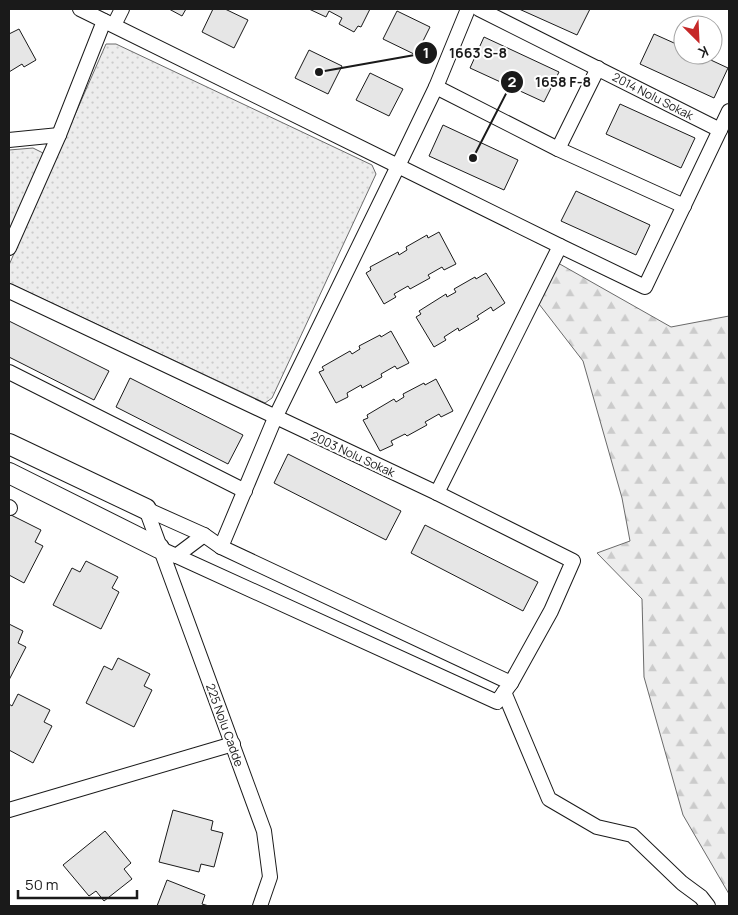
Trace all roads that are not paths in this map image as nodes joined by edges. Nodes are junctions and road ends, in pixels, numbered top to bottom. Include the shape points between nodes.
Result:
1 (80, 9) edge
2 (122, 9) edge
3 (468, 9) edge
4 (479, 9) edge
5 (104, 18) edge
6 (598, 68) junction
7 (436, 87) junction
8 (729, 111) edge
9 (720, 130) junction
10 (59, 135) junction
11 (9, 140) edge
12 (558, 149) junction
13 (398, 166) junction
14 (684, 206) junction
15 (560, 246) junction
16 (9, 248) edge
17 (9, 292) edge
18 (9, 372) edge
19 (275, 418) junction
20 (9, 444) edge
21 (9, 473) edge
22 (245, 492) junction
23 (437, 493) junction
24 (146, 509) junction
25 (204, 535) junction
26 (221, 547) junction
27 (167, 552) junction
28 (507, 688) junction
29 (233, 744) junction
30 (9, 810) edge
31 (260, 906) edge
32 (708, 906) edge

1 - 5 street
2 - 5 street
3 - 7 street
4 - 6 street, 2014 Nolu Sokak
5 - 10 street
5 - 13 street
6 - 9 street, 2014 Nolu Sokak
6 - 12 street
7 - 12 street
7 - 13 street
8 - 9 street
9 - 14 street
10 - 11 street
10 - 16 street
12 - 14 street
13 - 15 street
13 - 19 street
14 - 15 street via 645,288
15 - 23 street
17 - 19 street, 2003 Nolu Sokak
18 - 22 street
19 - 22 street
19 - 23 street, 2003 Nolu Sokak
20 - 24 street
21 - 27 street
22 - 26 street
23 - 28 street, 2003 Nolu Sokak via 572,561 551,611
24 - 25 street
24 - 27 street, 225 Nolu Cadde
25 - 26 street
25 - 27 street
26 - 28 street
27 - 28 street via 497,702
27 - 29 street, 225 Nolu Cadde
28 - 32 street via 549,799 597,827 632,835
29 - 30 street
29 - 31 street, 225 Nolu Cadde via 264,831 270,877

